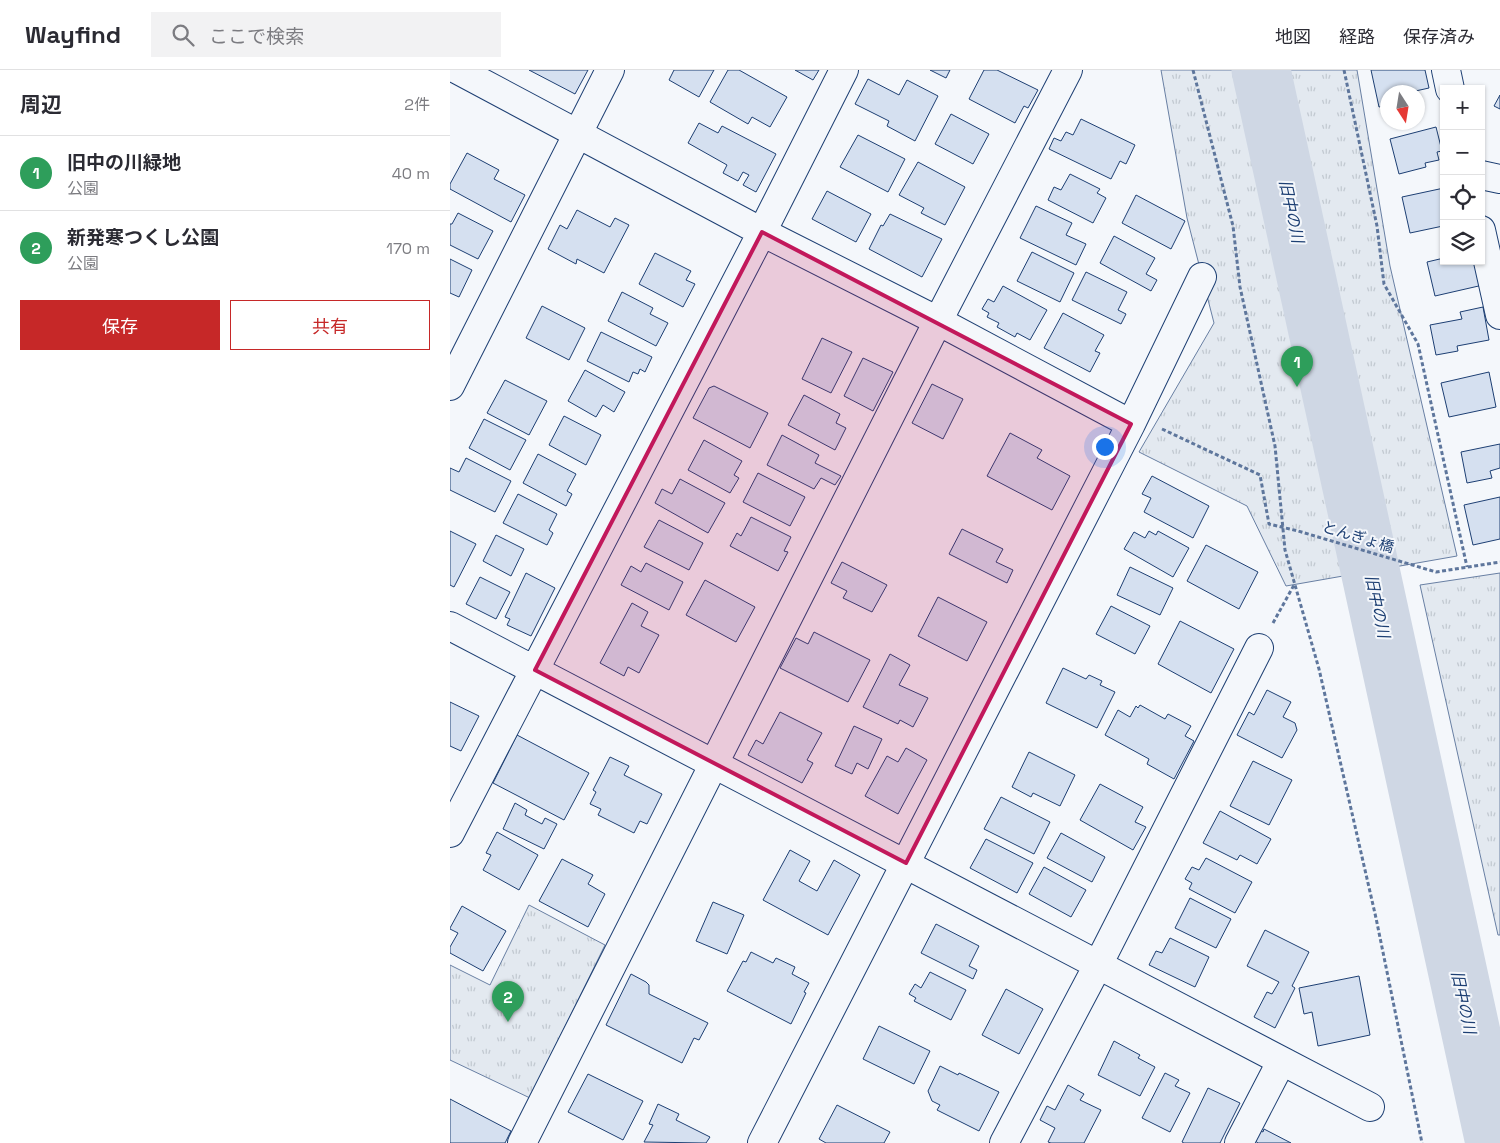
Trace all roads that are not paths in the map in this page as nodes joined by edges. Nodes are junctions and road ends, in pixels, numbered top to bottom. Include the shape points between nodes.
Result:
1 (458, 70) edge
2 (610, 70) edge
3 (844, 70) edge
4 (1068, 70) edge
5 (1446, 70) edge
6 (1449, 85) edge
7 (577, 133) junction
8 (1485, 176) edge
9 (1500, 178) edge
10 (762, 232) junction
11 (1485, 248) edge
12 (1202, 277) dead end
13 (1500, 315) edge
14 (938, 321) junction
15 (450, 386) edge
16 (1144, 425) junction
17 (450, 626) edge
18 (1259, 648) road end
19 (535, 670) junction
20 (715, 764) junction
21 (450, 833) edge
22 (906, 863) junction
23 (1098, 965) junction
24 (1281, 1062) junction
25 (1370, 1107) dead end
26 (1011, 1141) edge
27 (522, 1143) edge
28 (762, 1143) edge
29 (1239, 1143) edge

1 - 7 street
2 - 7 street
3 - 10 street
4 - 14 street
5 - 6 street
7 - 10 street
7 - 15 street
8 - 9 street
10 - 14 street
10 - 19 street
11 - 13 street
12 - 16 street
14 - 16 street
14 - 20 street
16 - 22 street
17 - 19 street
18 - 23 street
19 - 20 street
19 - 21 street
20 - 22 street
20 - 27 street
22 - 23 street
22 - 28 street
23 - 24 street
23 - 26 street
24 - 25 street
24 - 29 street

